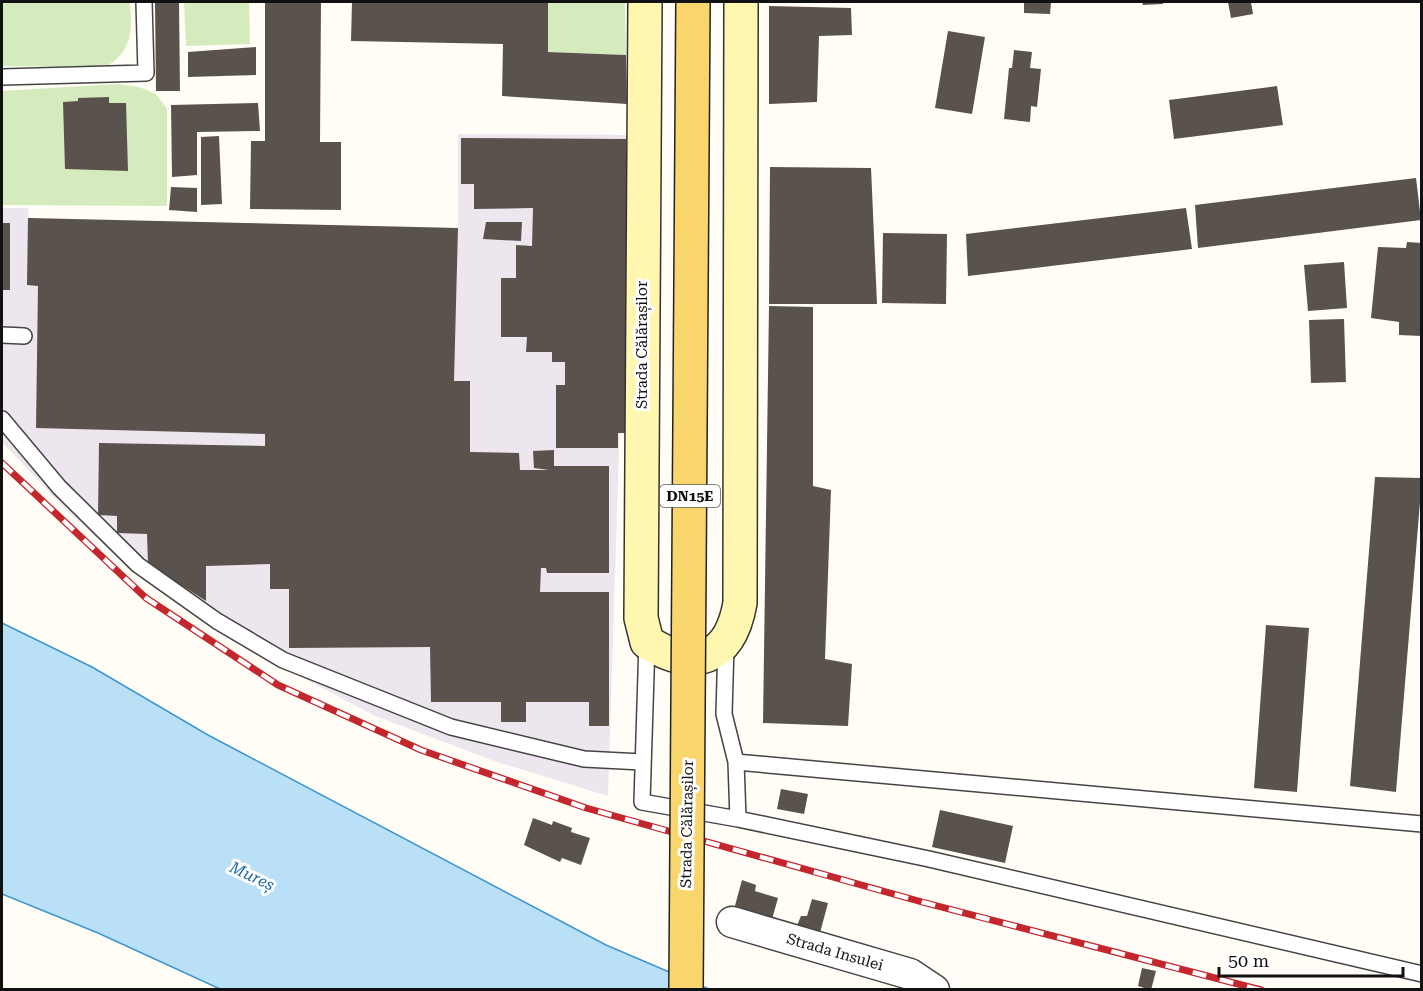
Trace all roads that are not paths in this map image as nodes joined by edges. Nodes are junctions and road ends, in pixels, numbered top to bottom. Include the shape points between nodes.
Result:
1 (144, 2) edge
2 (645, 2) edge
3 (693, 2) edge
4 (741, 2) edge
5 (2, 77) edge
6 (2, 336) edge
7 (24, 336) dead end
8 (2, 419) edge
9 (647, 642) junction
10 (726, 643) junction
11 (642, 762) junction
12 (736, 762) junction
13 (738, 819) junction
14 (1422, 824) edge
15 (732, 922) dead end
16 (1422, 974) edge
17 (686, 990) edge
18 (934, 990) edge

1 - 5 lane via 146,73
2 - 9 street, Strada Călărașilor via 640,595
3 - 17 main road, Strada Călărașilor / DN15E, bridge
4 - 10 street via 740,603 736,624
6 - 7 lane
8 - 11 lane via 58,487 138,566 217,621 283,660 451,727 584,759
9 - 10 street via 666,654 689,659
9 - 11 lane
10 - 12 lane via 724,714
11 - 13 lane via 642,802
12 - 13 lane
12 - 14 lane
13 - 16 lane via 929,859
15 - 18 street, Strada Insulei via 910,974

